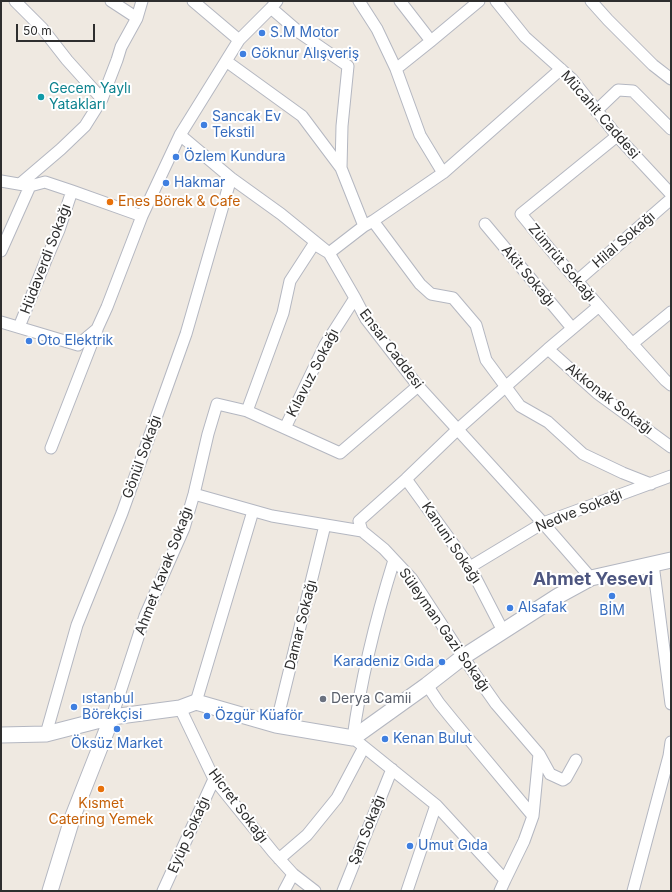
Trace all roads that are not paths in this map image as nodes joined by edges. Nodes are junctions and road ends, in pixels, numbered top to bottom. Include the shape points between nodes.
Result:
1 (15, 1) edge
2 (111, 1) edge
3 (142, 1) edge
4 (193, 1) edge
5 (359, 1) edge
6 (400, 1) edge
7 (479, 1) edge
8 (496, 1) edge
9 (591, 1) edge
10 (274, 3) edge
11 (137, 18) junction
12 (239, 40) junction
13 (431, 42) junction
14 (226, 61) junction
15 (396, 68) junction
16 (561, 69) junction
17 (671, 79) edge
18 (102, 99) junction
19 (596, 111) junction
20 (671, 129) edge
21 (180, 135) junction
22 (617, 136) junction
23 (341, 168) junction
24 (443, 173) junction
25 (231, 178) junction
26 (1, 181) edge
27 (25, 185) junction
28 (72, 191) junction
29 (671, 194) edge
30 (671, 199) edge
31 (142, 216) junction
32 (369, 224) junction
33 (485, 224) dead end
34 (1, 251) edge
35 (329, 253) junction
36 (577, 281) junction
37 (355, 298) junction
38 (599, 306) junction
39 (671, 312) edge
40 (1, 322) edge
41 (19, 327) junction
42 (572, 328) junction
43 (97, 329) junction
44 (632, 344) junction
45 (548, 349) junction
46 (671, 385) edge
47 (418, 386) junction
48 (506, 387) junction
49 (247, 411) junction
50 (285, 428) junction
51 (458, 429) junction
52 (671, 447) edge
53 (51, 448) dead end
54 (671, 476) edge
55 (406, 479) junction
56 (651, 484) junction
57 (194, 494) junction
58 (253, 511) junction
59 (543, 523) junction
60 (325, 525) junction
61 (362, 531) junction
62 (394, 560) junction
63 (671, 560) edge
64 (653, 564) junction
65 (470, 567) junction
66 (591, 578) junction
67 (503, 630) junction
68 (463, 657) junction
69 (427, 685) junction
70 (196, 702) junction
71 (671, 704) edge
72 (180, 708) junction
73 (112, 717) junction
74 (276, 725) junction
75 (46, 734) junction
76 (1, 735) edge
77 (359, 742) junction
78 (671, 742) edge
79 (539, 754) junction
80 (576, 760) dead end
81 (392, 769) junction
82 (214, 779) junction
83 (436, 805) junction
84 (533, 816) junction
85 (279, 859) junction
86 (293, 874) junction
87 (505, 880) junction
88 (50, 891) edge
89 (163, 891) edge
90 (284, 891) edge
91 (315, 891) edge
92 (343, 891) edge
93 (407, 891) edge
94 (500, 891) edge
95 (633, 891) edge

1 - 18 street via 42,28
2 - 11 street
3 - 11 street
4 - 12 street
5 - 15 street via 377,29
6 - 13 street
7 - 13 street
8 - 16 street, Mücahit Caddesi via 526,37
9 - 17 street via 653,65
10 - 12 street
10 - 23 street via 300,33 348,66
11 - 18 street via 121,47
12 - 14 street
13 - 15 street
14 - 21 street
14 - 23 street via 302,116
15 - 24 street via 420,135
16 - 19 street, Mücahit Caddesi via 572,79
16 - 24 street
18 - 27 street via 85,126
19 - 20 street via 618,90 632,91
19 - 22 street, Mücahit Caddesi
21 - 25 street, Ensar Caddesi
21 - 31 street
22 - 29 street, Mücahit Caddesi
22 - 36 street, Zümrüt Sokağı via 521,214
23 - 32 street
24 - 32 street
25 - 35 street, Ensar Caddesi
25 - 75 street, Gönül Sokağı via 186,334 122,513 77,625
26 - 27 street
27 - 28 street via 46,182
27 - 34 street
28 - 31 street
28 - 41 street, Hüdaverdi Sokağı via 59,230
30 - 36 street, Hilal Sokağı
31 - 43 street
32 - 35 street
32 - 48 street via 420,284 431,294 453,298 476,325 486,360
33 - 42 street, Akit Sokağı
35 - 37 street, Ensar Caddesi
35 - 49 street via 314,244 290,281 283,314
36 - 38 street, Zümrüt Sokağı
37 - 47 street, Ensar Caddesi via 366,319
37 - 50 street, Kılavuz Sokağı via 325,345
38 - 42 street
38 - 44 street, Zümrüt Sokağı
39 - 44 street
40 - 41 street
41 - 43 street via 78,345
42 - 45 street
43 - 53 street
44 - 46 street, Zümrüt Sokağı
45 - 48 street
45 - 52 street, Akkonak Sokağı via 597,393
47 - 50 street, Ahmet Kavak Sokağı via 340,453
47 - 51 street, Ensar Caddesi
48 - 51 street
48 - 56 street via 520,406 548,422 583,454
49 - 50 street, Ahmet Kavak Sokağı
49 - 57 street, Ahmet Kavak Sokağı via 217,404
51 - 55 street
51 - 59 street, Ensar Caddesi
54 - 56 street, Nedve Sokağı
55 - 61 street via 360,521
55 - 65 street, Kanuni Sokağı
56 - 59 street, Nedve Sokağı
57 - 58 street
57 - 73 street, Ahmet Kavak Sokağı via 184,528 145,616
58 - 60 street
58 - 70 street
59 - 65 street, Nedve Sokağı
59 - 66 street, Ensar Caddesi
60 - 61 street
60 - 74 street, Damar Sokağı
61 - 62 street, Süleyman Gazi Sokağı
62 - 68 street, Süleyman Gazi Sokağı via 412,579
62 - 77 street via 382,599 356,714
63 - 64 street
64 - 66 street
64 - 71 street
65 - 67 street, Kanuni Sokağı
66 - 67 street
67 - 68 street
68 - 69 street
68 - 79 street, Süleyman Gazi Sokağı via 496,704
69 - 77 street
69 - 84 street
70 - 72 street
70 - 74 street
72 - 73 street
72 - 82 street, Hicret Sokağı
73 - 75 street
73 - 88 street, Ahmet Kavak Sokağı via 73,816
74 - 77 street
75 - 76 street
77 - 81 street
77 - 85 street via 336,798 307,835
78 - 95 street via 670,756
79 - 80 street, Süleyman Gazi Sokağı via 550,774 563,780
79 - 84 street
81 - 83 street
81 - 92 street, Şan Sokağı
82 - 85 street, Hicret Sokağı
82 - 89 street, Eyüp Sokağı
83 - 87 street
83 - 93 street
84 - 87 street
85 - 86 street, Hicret Sokağı
86 - 90 street
86 - 91 street, Hicret Sokağı
87 - 94 street

